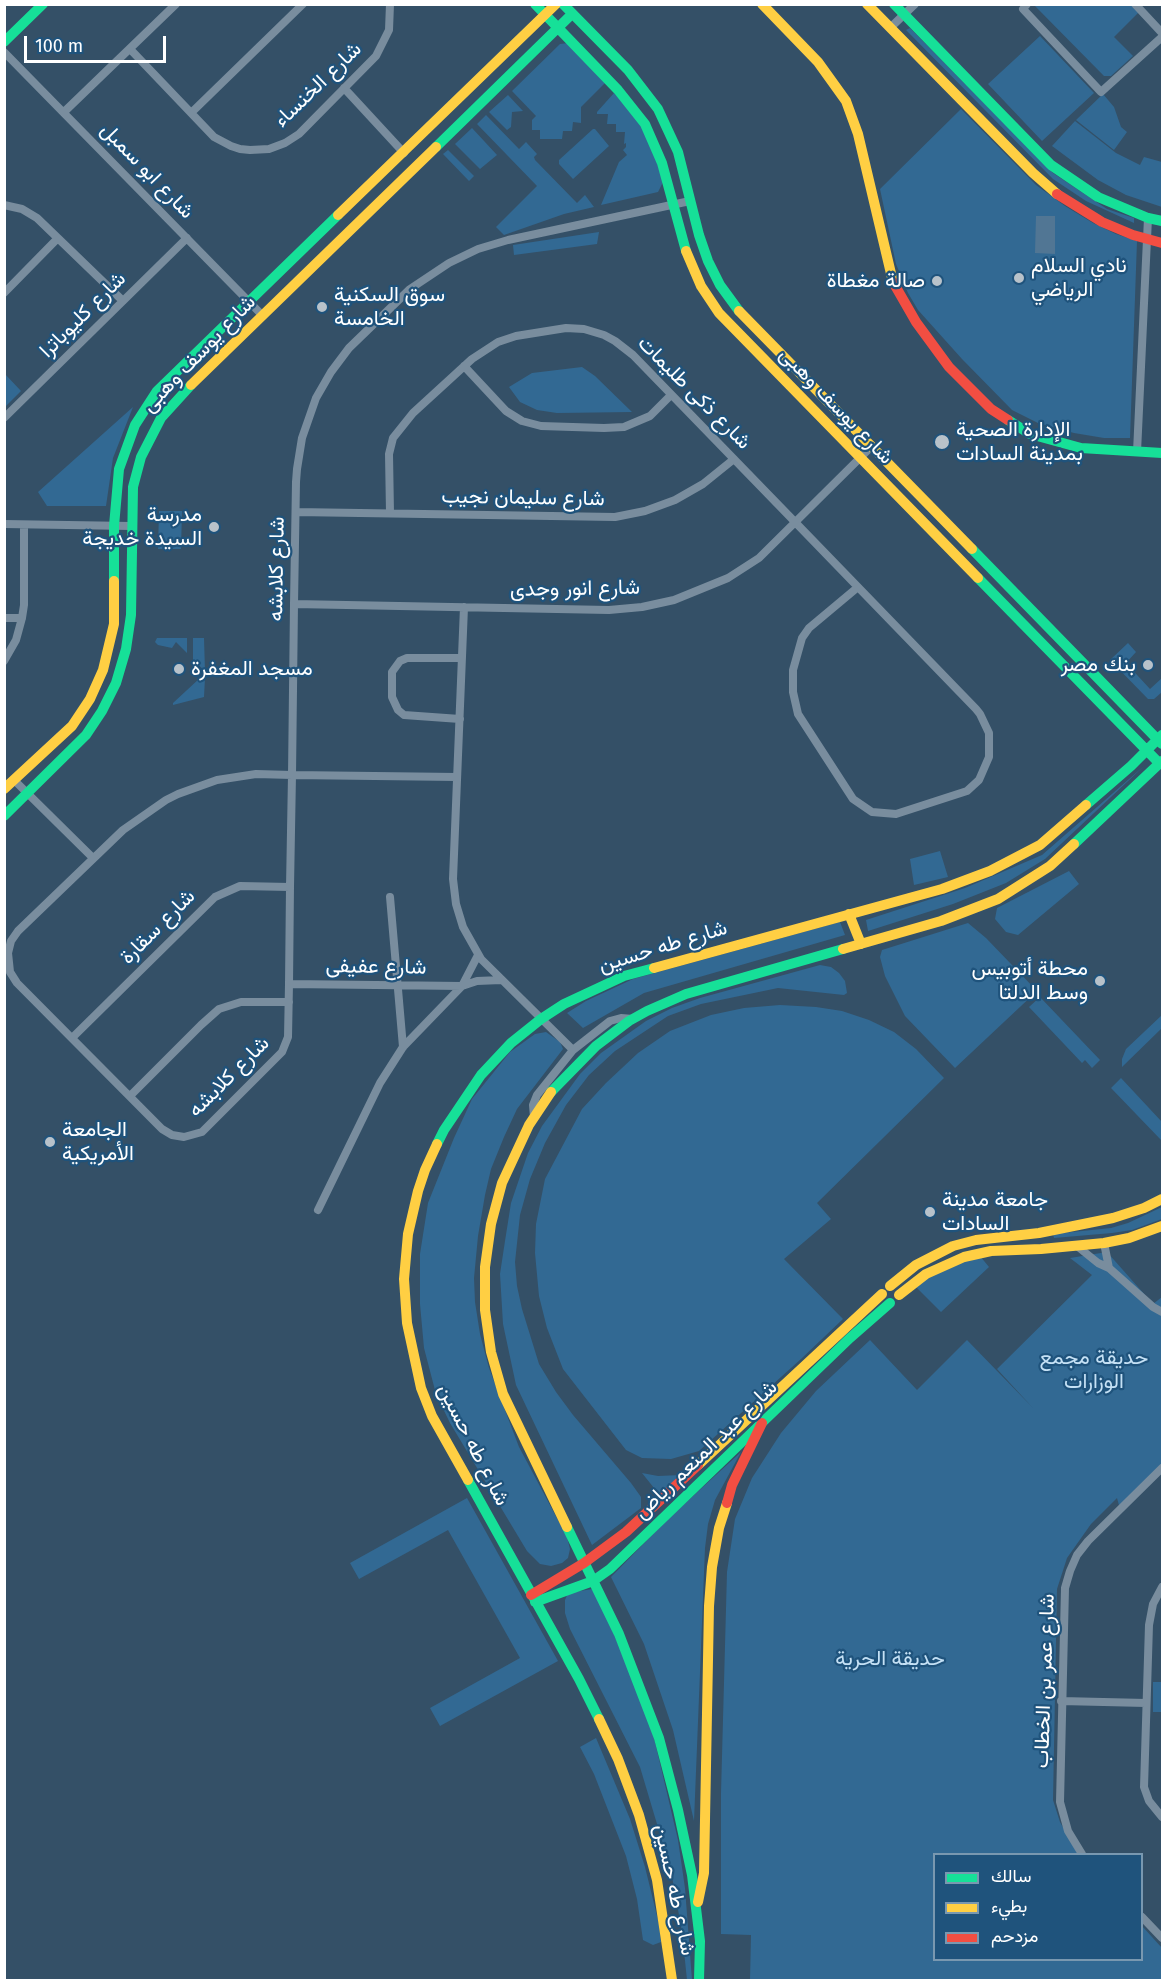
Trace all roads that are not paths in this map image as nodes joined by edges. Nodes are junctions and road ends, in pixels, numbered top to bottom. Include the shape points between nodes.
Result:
1 (43, 4) edge
2 (176, 4) edge
3 (303, 4) edge
4 (390, 4) edge
5 (535, 4) edge
6 (556, 4) edge
7 (563, 4) edge
8 (762, 4) edge
9 (867, 4) edge
10 (894, 4) edge
11 (915, 4) edge
12 (1027, 4) edge
13 (1135, 4) edge
14 (572, 14) junction
15 (545, 15) junction
16 (904, 15) junction
17 (558, 28) junction
18 (890, 28) junction
19 (1162, 35) edge
20 (4, 42) edge
21 (130, 49) junction
22 (4, 52) edge
23 (344, 88) junction
24 (63, 112) junction
25 (191, 113) junction
26 (404, 153) junction
27 (690, 201) junction
28 (674, 204) junction
29 (4, 205) edge
30 (1148, 218) junction
31 (1162, 221) edge
32 (58, 238) junction
33 (187, 238) junction
34 (1146, 239) junction
35 (1162, 243) edge
36 (4, 293) edge
37 (123, 301) junction
38 (250, 302) junction
39 (263, 316) junction
40 (464, 366) junction
41 (671, 394) junction
42 (4, 418) edge
43 (871, 447) junction
44 (1137, 452) junction
45 (1162, 453) edge
46 (860, 458) junction
47 (734, 459) junction
48 (296, 512) junction
49 (390, 513) junction
50 (795, 522) junction
51 (4, 524) edge
52 (24, 525) junction
53 (114, 526) junction
54 (131, 526) junction
55 (858, 587) junction
56 (294, 604) junction
57 (464, 607) junction
58 (4, 618) edge
59 (22, 618) junction
60 (462, 658) junction
61 (4, 661) edge
62 (460, 719) junction
63 (1161, 740) edge
64 (1147, 750) junction
65 (1161, 763) edge
66 (292, 775) junction
67 (457, 777) junction
68 (14, 780) junction
69 (4, 789) edge
70 (27, 794) junction
71 (4, 816) edge
72 (93, 858) junction
73 (290, 887) junction
74 (390, 897) dead end
75 (849, 914) junction
76 (861, 944) junction
77 (478, 955) junction
78 (501, 980) junction
79 (289, 984) junction
80 (398, 985) junction
81 (462, 986) junction
82 (289, 1002) junction
83 (541, 1019) junction
84 (633, 1019) junction
85 (72, 1038) junction
86 (403, 1047) junction
87 (573, 1050) junction
88 (130, 1096) junction
89 (534, 1117) junction
90 (1162, 1198) edge
91 (318, 1210) dead end
92 (1162, 1226) edge
93 (1039, 1233) junction
94 (1104, 1243) junction
95 (1077, 1246) junction
96 (1041, 1249) junction
97 (1109, 1268) junction
98 (899, 1295) dead end
99 (890, 1303) dead end
100 (1162, 1312) edge
101 (762, 1423) junction
102 (1162, 1468) edge
103 (657, 1505) junction
104 (666, 1515) junction
105 (584, 1563) junction
106 (593, 1581) junction
107 (1162, 1587) edge
108 (533, 1598) junction
109 (1061, 1701) junction
110 (1146, 1703) junction
111 (1162, 1817) edge
112 (1081, 1853) edge
113 (696, 1908) junction
114 (1143, 1918) edge
115 (1162, 1938) edge
116 (672, 1980) edge
117 (699, 1980) edge

1 - 20 street
2 - 21 street
3 - 25 street
4 - 23 street, شارع الخنساء via 389,30 381,48
5 - 15 street, شارع يوسف وهبى
6 - 15 street, شارع يوسف وهبى
7 - 14 street, شارع يوسف وهبى
8 - 44 street via 818,62 846,101 858,134 893,283 949,367 991,409 1030,434 1082,448
9 - 18 street
10 - 16 street
11 - 16 street
12 - 19 street via 1023,9 1101,92
13 - 19 street
14 - 17 street, شارع يوسف وهبى
14 - 27 street, شارع يوسف وهبى via 628,70 658,109 678,152
15 - 17 street, شارع يوسف وهبى
15 - 26 street, شارع يوسف وهبى
16 - 18 street
16 - 30 street via 1051,165 1098,197
17 - 28 street, شارع يوسف وهبى via 641,118 657,150
17 - 39 street, شارع يوسف وهبى
18 - 34 street via 1062,198 1102,222
21 - 24 street
21 - 25 street, شارع الخنساء
22 - 24 street, شارع ابو سمبل
23 - 25 street, شارع الخنساء via 298,134 269,149 231,146 214,136
23 - 26 street
24 - 33 street, شارع ابو سمبل
26 - 38 street, شارع يوسف وهبى
27 - 28 street, شارع كلابشه
27 - 43 street, شارع يوسف وهبى via 705,254 727,296
28 - 46 street, شارع يوسف وهبى via 687,255 719,313
28 - 48 street, شارع كلابشه via 493,244 449,263 410,289 349,348 316,398 299,452
29 - 32 street via 30,213
30 - 31 street
30 - 34 street
32 - 36 street
32 - 37 street
33 - 37 street, شارع كليوباترا
33 - 38 street, شارع ابو سمبل
34 - 35 street
34 - 44 street
37 - 42 street, شارع كليوباترا
38 - 39 street, شارع ابو سمبل
38 - 53 street, شارع يوسف وهبى via 166,381 142,413 119,469
39 - 54 street, شارع يوسف وهبى via 177,399 154,429 136,472
40 - 41 street, شارع ذكى طليمات via 507,338 575,328 615,341
40 - 41 street via 506,411 541,426 624,427 650,416
40 - 49 street, شارع ذكى طليمات via 413,412 393,438 389,454
41 - 47 street, شارع ذكى طليمات
43 - 46 street, شارع انور وجدى
43 - 63 street, شارع يوسف وهبى
44 - 45 street
46 - 50 street, شارع انور وجدى
46 - 64 street, شارع يوسف وهبى
47 - 49 street, شارع سليمان نجيب via 690,493 630,514 600,518
47 - 50 street, شارع ذكى طليمات
48 - 49 street, شارع سليمان نجيب
48 - 56 street, شارع كلابشه
50 - 55 street, شارع ذكى طليمات
50 - 57 street, شارع انور وجدى via 744,569 674,600 609,610
51 - 52 street
52 - 53 street
52 - 59 street
53 - 54 street
53 - 68 street, شارع يوسف وهبى via 115,616 103,670 72,726
54 - 70 street, شارع يوسف وهبى via 130,623 116,683 86,735
55 - 55 street, شارع ذكى طليمات via 984,720 990,741 989,758 979,780 967,791 904,812 872,812 853,799 798,714 793,670 802,638
56 - 57 street, شارع انور وجدى
56 - 66 street, شارع كلابشه
57 - 60 street
58 - 59 street
59 - 61 street
60 - 62 street
60 - 62 street via 407,658 392,672 392,697 405,715
62 - 67 street
63 - 64 street, شارع طه حسين
64 - 65 street, شارع يوسف وهبى
64 - 75 street, شارع طه حسين via 1060,829 1024,855 958,884
65 - 76 street, شارع طه حسين via 1066,852 1016,890 961,915
66 - 67 street
66 - 72 street via 230,777 178,794 131,823
66 - 73 street, شارع كلابشه
67 - 77 street via 454,891 463,927
68 - 69 street, شارع يوسف وهبى
68 - 70 street
70 - 71 street, شارع يوسف وهبى
70 - 72 street
72 - 85 street via 18,931 8,953 13,978
73 - 79 street, شارع كلابشه
73 - 85 street, شارع سقارة via 240,886 214,897
74 - 80 street
75 - 76 street
75 - 83 street, شارع طه حسين via 624,976 584,993
76 - 84 street, شارع طه حسين via 686,994
77 - 78 street
77 - 81 street
78 - 81 street, شارع عفيفى
78 - 83 street
79 - 80 street, شارع عفيفى
79 - 82 street, شارع كلابشه
80 - 81 street, شارع عفيفى
80 - 86 street
81 - 86 street
82 - 88 street via 241,1002 219,1009
82 - 88 street, شارع كلابشه via 288,1037 282,1052 196,1135 172,1135
83 - 87 street
83 - 108 street, شارع طه حسين via 481,1075 444,1130 415,1202 404,1279 410,1345 432,1416
84 - 87 street via 610,1021
84 - 89 street, شارع طه حسين via 580,1060
85 - 88 street
86 - 91 street via 366,1107
87 - 89 street via 537,1095
89 - 105 street, شارع طه حسين via 510,1162 490,1224 484,1288 488,1331 511,1414
90 - 93 street, شارع عبد المنعم رياض via 1123,1216
92 - 94 street
93 - 96 street
93 - 103 street, شارع عبد المنعم رياض via 976,1240 916,1264
94 - 95 street
94 - 97 street
95 - 96 street
95 - 97 street
96 - 98 street via 991,1251 964,1257 926,1274
97 - 100 street
99 - 101 street, شارع عبد المنعم رياض
101 - 104 street, شارع عبد المنعم رياض
101 - 113 street via 732,1485 712,1567 704,1873
102 - 109 street, شارع عمر بن الخطاب via 1088,1542 1070,1571 1063,1605
103 - 104 street
103 - 105 street, شارع عبد المنعم رياض
104 - 106 street, شارع عبد المنعم رياض
105 - 106 street, شارع طه حسين
105 - 108 street, شارع عبد المنعم رياض
106 - 108 street, شارع عبد المنعم رياض
106 - 113 street, شارع طه حسين via 633,1668 659,1738 683,1831
107 - 110 street via 1149,1619
108 - 116 street, شارع طه حسين via 593,1705 629,1787 657,1880
109 - 110 street
109 - 112 street, شارع عمر بن الخطاب via 1060,1802 1068,1831
110 - 111 street via 1144,1787
113 - 117 street, شارع طه حسين
114 - 115 street

